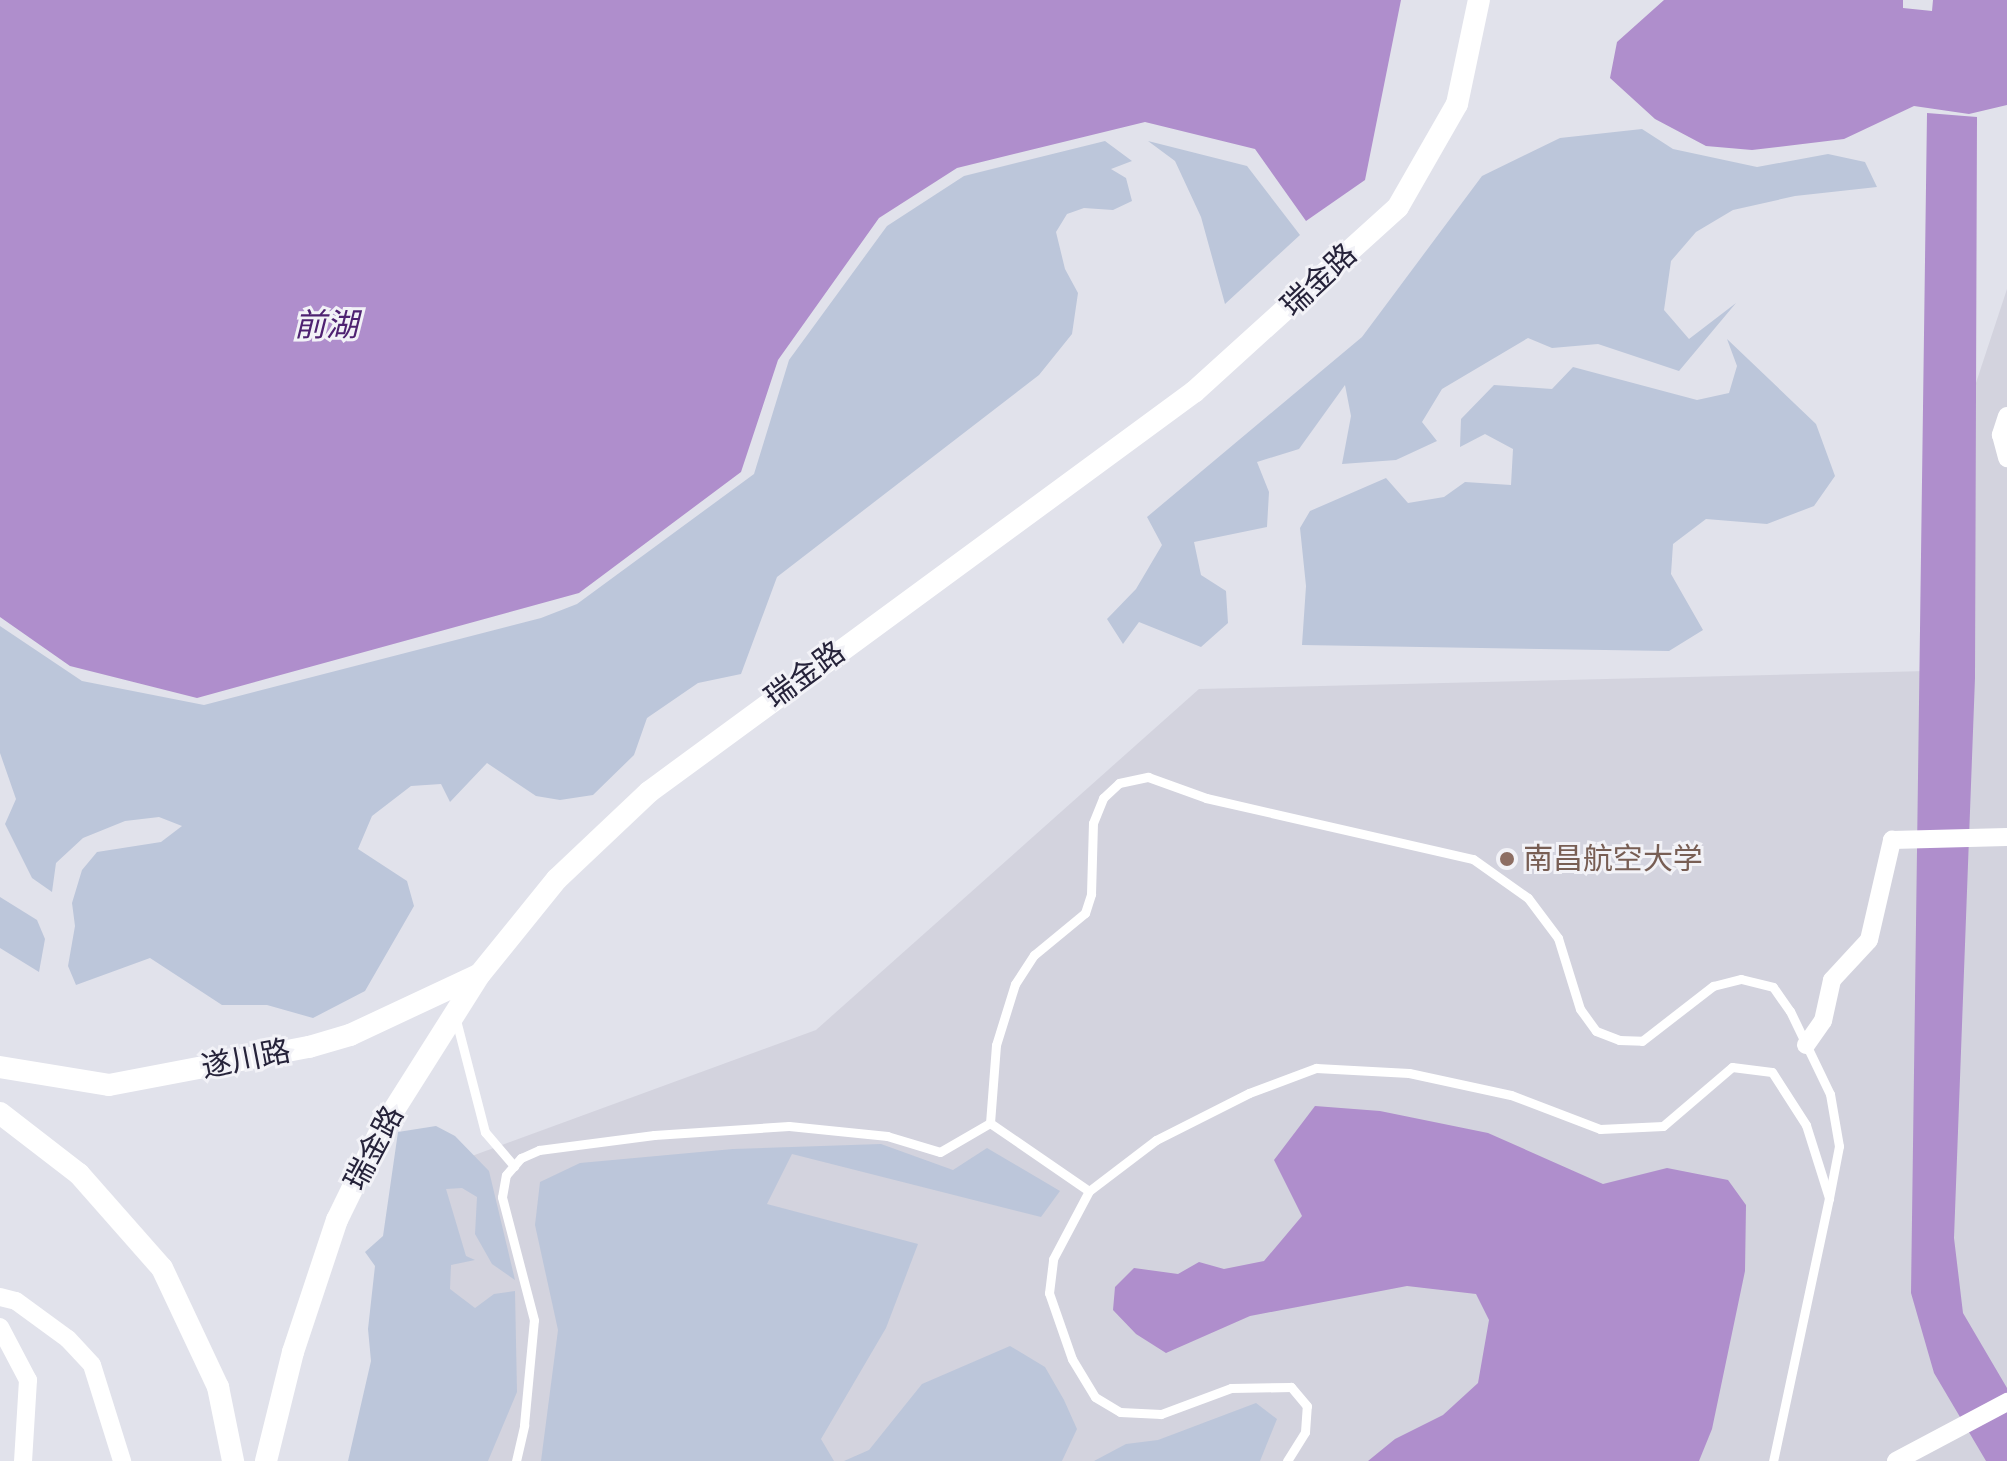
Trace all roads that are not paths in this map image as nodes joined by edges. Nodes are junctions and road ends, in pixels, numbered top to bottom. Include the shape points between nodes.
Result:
1 (1479, 0) edge
2 (2007, 416) edge
3 (2007, 458) edge
4 (1999, 837) edge
5 (480, 974) junction
6 (455, 1013) junction
7 (1806, 1045) junction
8 (0, 1067) edge
9 (0, 1113) edge
10 (990, 1123) junction
11 (514, 1166) junction
12 (1089, 1191) junction
13 (1829, 1198) junction
14 (0, 1297) edge
15 (0, 1327) edge
16 (2007, 1402) edge
17 (23, 1461) edge
18 (122, 1461) edge
19 (233, 1461) edge
20 (266, 1461) edge
21 (516, 1461) edge
22 (1287, 1461) edge
23 (1773, 1461) edge
24 (1896, 1461) edge

1 - 5 street, 瑞金路 via 1457,104 1398,207 1194,392 649,792 557,879
2 - 3 street via 2001,435
4 - 7 street via 1892,840 1869,940 1832,980 1823,1021
5 - 6 street, 瑞金路
5 - 8 street, 遂川路 via 350,1035 293,1050 109,1085
6 - 11 lane via 485,1132
6 - 20 street, 瑞金路 via 397,1102 337,1220 293,1352
7 - 10 lane via 1773,987 1741,979 1713,986 1642,1041 1596,1031 1580,1009 1558,938 1528,898 1473,859 1206,798 1148,777 1119,783 1103,798 1093,823 1091,894 1085,913 1034,955 1015,984 996,1045
7 - 13 lane via 1830,1094 1839,1146
9 - 19 street via 79,1174 162,1268 218,1387
10 - 11 lane via 940,1152 887,1136 789,1126 539,1150
10 - 12 lane
11 - 21 lane via 506,1175 502,1197 534,1320
12 - 13 lane via 1156,1140 1249,1093 1316,1068 1409,1073 1511,1095 1600,1129 1663,1126 1732,1067 1772,1072 1806,1125
12 - 22 lane via 1053,1259 1049,1293 1072,1359 1095,1397 1120,1412 1161,1414 1231,1388 1291,1387 1307,1406 1305,1432
13 - 23 lane
14 - 18 street via 27,1308 92,1365
15 - 17 street via 28,1380
16 - 24 street

